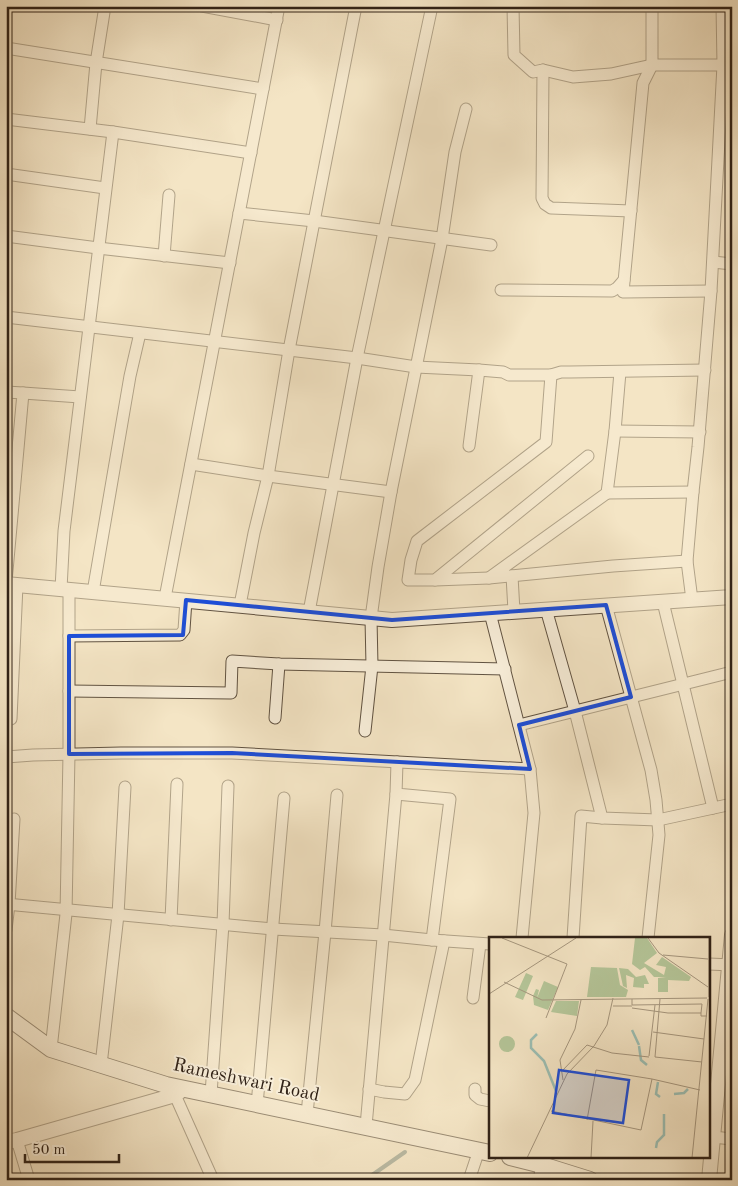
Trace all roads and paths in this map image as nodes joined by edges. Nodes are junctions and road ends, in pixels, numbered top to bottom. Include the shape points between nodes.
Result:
1 (105, 6) edge
2 (202, 6) edge
3 (279, 6) edge
4 (356, 6) edge
5 (432, 6) edge
6 (513, 6) edge
7 (652, 6) edge
8 (722, 6) edge
9 (277, 20) junction
10 (6, 48) edge
11 (96, 62) junction
12 (652, 65) junction
13 (723, 65) junction
14 (543, 70) junction
15 (263, 89) junction
16 (466, 109) dead end
17 (6, 119) edge
18 (90, 129) junction
19 (112, 132) junction
20 (251, 153) junction
21 (6, 174) edge
22 (106, 188) junction
23 (169, 196) dead end
24 (631, 211) junction
25 (239, 213) junction
26 (314, 221) junction
27 (384, 230) junction
28 (6, 236) edge
29 (442, 239) junction
30 (491, 245) dead end
31 (98, 248) junction
32 (164, 256) junction
33 (713, 262) junction
34 (230, 263) junction
35 (732, 264) edge
36 (624, 280) junction
37 (501, 290) dead end
38 (711, 291) junction
39 (6, 317) edge
40 (88, 327) junction
41 (140, 333) junction
42 (215, 341) junction
43 (288, 350) junction
44 (357, 358) junction
45 (416, 367) junction
46 (479, 370) junction
47 (705, 370) junction
48 (620, 372) junction
49 (552, 375) junction
50 (6, 392) edge
51 (23, 393) junction
52 (80, 397) junction
53 (615, 430) junction
54 (700, 432) junction
55 (468, 446) dead end
56 (588, 456) dead end
57 (191, 464) junction
58 (268, 476) junction
59 (332, 484) junction
60 (392, 492) junction
61 (693, 492) junction
62 (607, 493) junction
63 (687, 561) junction
64 (512, 576) junction
65 (489, 578) junction
66 (434, 580) junction
67 (10, 584) edge
68 (65, 589) junction
69 (93, 592) junction
70 (732, 597) edge
71 (165, 598) junction
72 (186, 600) junction
73 (692, 600) junction
74 (663, 602) junction
75 (606, 605) junction
76 (240, 606) junction
77 (546, 609) junction
78 (514, 611) junction
79 (309, 612) junction
80 (490, 613) junction
81 (371, 618) junction
82 (69, 636) junction
83 (10, 644) edge
84 (279, 664) junction
85 (372, 666) junction
86 (505, 669) junction
87 (732, 672) edge
88 (684, 684) junction
89 (69, 691) junction
90 (631, 697) junction
91 (575, 711) junction
92 (275, 718) dead end
93 (12, 719) dead end
94 (519, 725) junction
95 (365, 731) dead end
96 (69, 754) junction
97 (6, 757) edge
98 (397, 762) junction
99 (530, 769) junction
100 (177, 784) dead end
101 (228, 786) dead end
102 (125, 788) dead end
103 (396, 794) junction
104 (337, 796) dead end
105 (284, 798) dead end
106 (732, 804) edge
107 (713, 808) junction
108 (602, 818) junction
109 (14, 819) dead end
110 (658, 820) junction
111 (8, 904) edge
112 (66, 910) junction
113 (118, 915) junction
114 (171, 920) junction
115 (223, 924) junction
116 (273, 929) junction
117 (6, 930) edge
118 (325, 932) junction
119 (383, 935) junction
120 (732, 935) edge
121 (522, 937) edge
122 (573, 937) edge
123 (648, 937) edge
124 (438, 940) junction
125 (485, 944) edge
126 (710, 964) edge
127 (730, 965) edge
128 (473, 998) dead end
129 (6, 1016) edge
130 (51, 1049) junction
131 (101, 1065) junction
132 (369, 1089) junction
133 (475, 1089) dead end
134 (180, 1092) junction
135 (211, 1094) junction
136 (489, 1101) edge
137 (258, 1105) junction
138 (307, 1114) junction
139 (366, 1126) junction
140 (714, 1137) junction
141 (732, 1139) edge
142 (10, 1140) edge
143 (485, 1151) edge
144 (512, 1158) edge
145 (541, 1172) edge
146 (573, 1177) edge
147 (209, 1179) edge
148 (29, 1180) edge
149 (469, 1180) edge
150 (590, 1180) edge
151 (709, 1180) edge

1 - 11 street
2 - 9 street
3 - 9 street
4 - 26 street
5 - 27 street
6 - 14 street via 514,55 533,72
7 - 12 street
8 - 13 street
9 - 15 street
10 - 11 street
11 - 15 street
11 - 18 street
12 - 13 street
12 - 14 street via 611,74 573,77
12 - 24 street via 643,83
13 - 33 street
14 - 24 street via 542,198 545,204 551,208
15 - 20 street
16 - 29 street via 455,152
17 - 18 street
18 - 19 street
19 - 20 street
19 - 22 street
20 - 25 street
21 - 22 street
22 - 31 street
23 - 32 street
24 - 36 street
25 - 26 street
25 - 34 street
26 - 27 street
26 - 43 street
27 - 29 street
27 - 44 street
28 - 31 street
29 - 30 street
29 - 45 street
31 - 32 street
31 - 40 street
32 - 34 street
33 - 35 street
33 - 38 street
34 - 42 street
36 - 37 street via 612,291
36 - 38 street via 623,292
38 - 47 street
39 - 40 street
40 - 41 street
40 - 52 street
41 - 42 street
41 - 69 street
42 - 43 street
42 - 57 street
43 - 44 street
43 - 58 street
44 - 45 street
44 - 59 street
45 - 46 street
45 - 60 street
46 - 49 street via 509,375
46 - 55 street
47 - 48 street
47 - 54 street
48 - 49 street via 561,372
48 - 53 street
49 - 66 street via 546,442 417,541 408,580
50 - 51 street
51 - 52 street
51 - 67 street
52 - 68 street via 64,530
53 - 54 street
53 - 62 street
54 - 61 street
56 - 66 street
57 - 58 street
57 - 71 street
58 - 59 street
58 - 76 street
59 - 60 street
59 - 79 street
60 - 81 street
61 - 62 street
61 - 63 street
62 - 65 street
63 - 64 street
63 - 73 street
64 - 65 street
64 - 78 street
65 - 66 street
67 - 68 street
67 - 83 street
68 - 69 street
68 - 82 street
69 - 71 street
70 - 73 street
71 - 72 street
72 - 76 street
72 - 82 street via 184,630 180,635
73 - 74 street
74 - 75 street
74 - 88 street
75 - 77 street
75 - 90 street
76 - 79 street
77 - 78 street
77 - 91 street
78 - 80 street
79 - 81 street
80 - 81 street via 392,620
80 - 86 street
81 - 85 street
82 - 89 street
83 - 93 street
84 - 85 street
84 - 89 street via 232,661 231,693
84 - 92 street
85 - 86 street
85 - 95 street
86 - 94 street
87 - 88 street
88 - 90 street
88 - 107 street
89 - 96 street
90 - 91 street
90 - 110 street via 651,770
91 - 94 street
91 - 108 street
94 - 99 street
96 - 97 street
96 - 98 street via 232,753
96 - 112 street
98 - 99 street
98 - 103 street
99 - 121 street via 534,813
100 - 114 street
101 - 115 street
102 - 113 street
103 - 119 street
103 - 124 street via 450,799
104 - 118 street
105 - 116 street
106 - 107 street
107 - 110 street
108 - 110 street
108 - 122 street via 581,816
109 - 111 street
110 - 123 street
111 - 112 street
111 - 117 street
112 - 113 street
112 - 130 street
113 - 114 street
113 - 131 street
114 - 115 street
115 - 116 street
115 - 135 street
116 - 118 street
116 - 137 street
118 - 119 street
118 - 138 street
119 - 124 street
119 - 132 street
120 - 127 street
124 - 125 street
124 - 132 street via 414,1080 405,1094
125 - 128 street
126 - 127 street
127 - 140 street
129 - 130 main road, Rameshwari Road
130 - 131 main road, Rameshwari Road
131 - 134 main road, Rameshwari Road
132 - 139 street
133 - 136 street via 475,1095
134 - 135 main road, Rameshwari Road
134 - 142 street
134 - 147 street
135 - 137 main road, Rameshwari Road
137 - 138 main road, Rameshwari Road
138 - 139 main road, Rameshwari Road
139 - 143 main road, Rameshwari Road
140 - 141 street
140 - 151 street
142 - 148 street
143 - 149 street
144 - 145 main road
145 - 146 main road
146 - 150 main road

